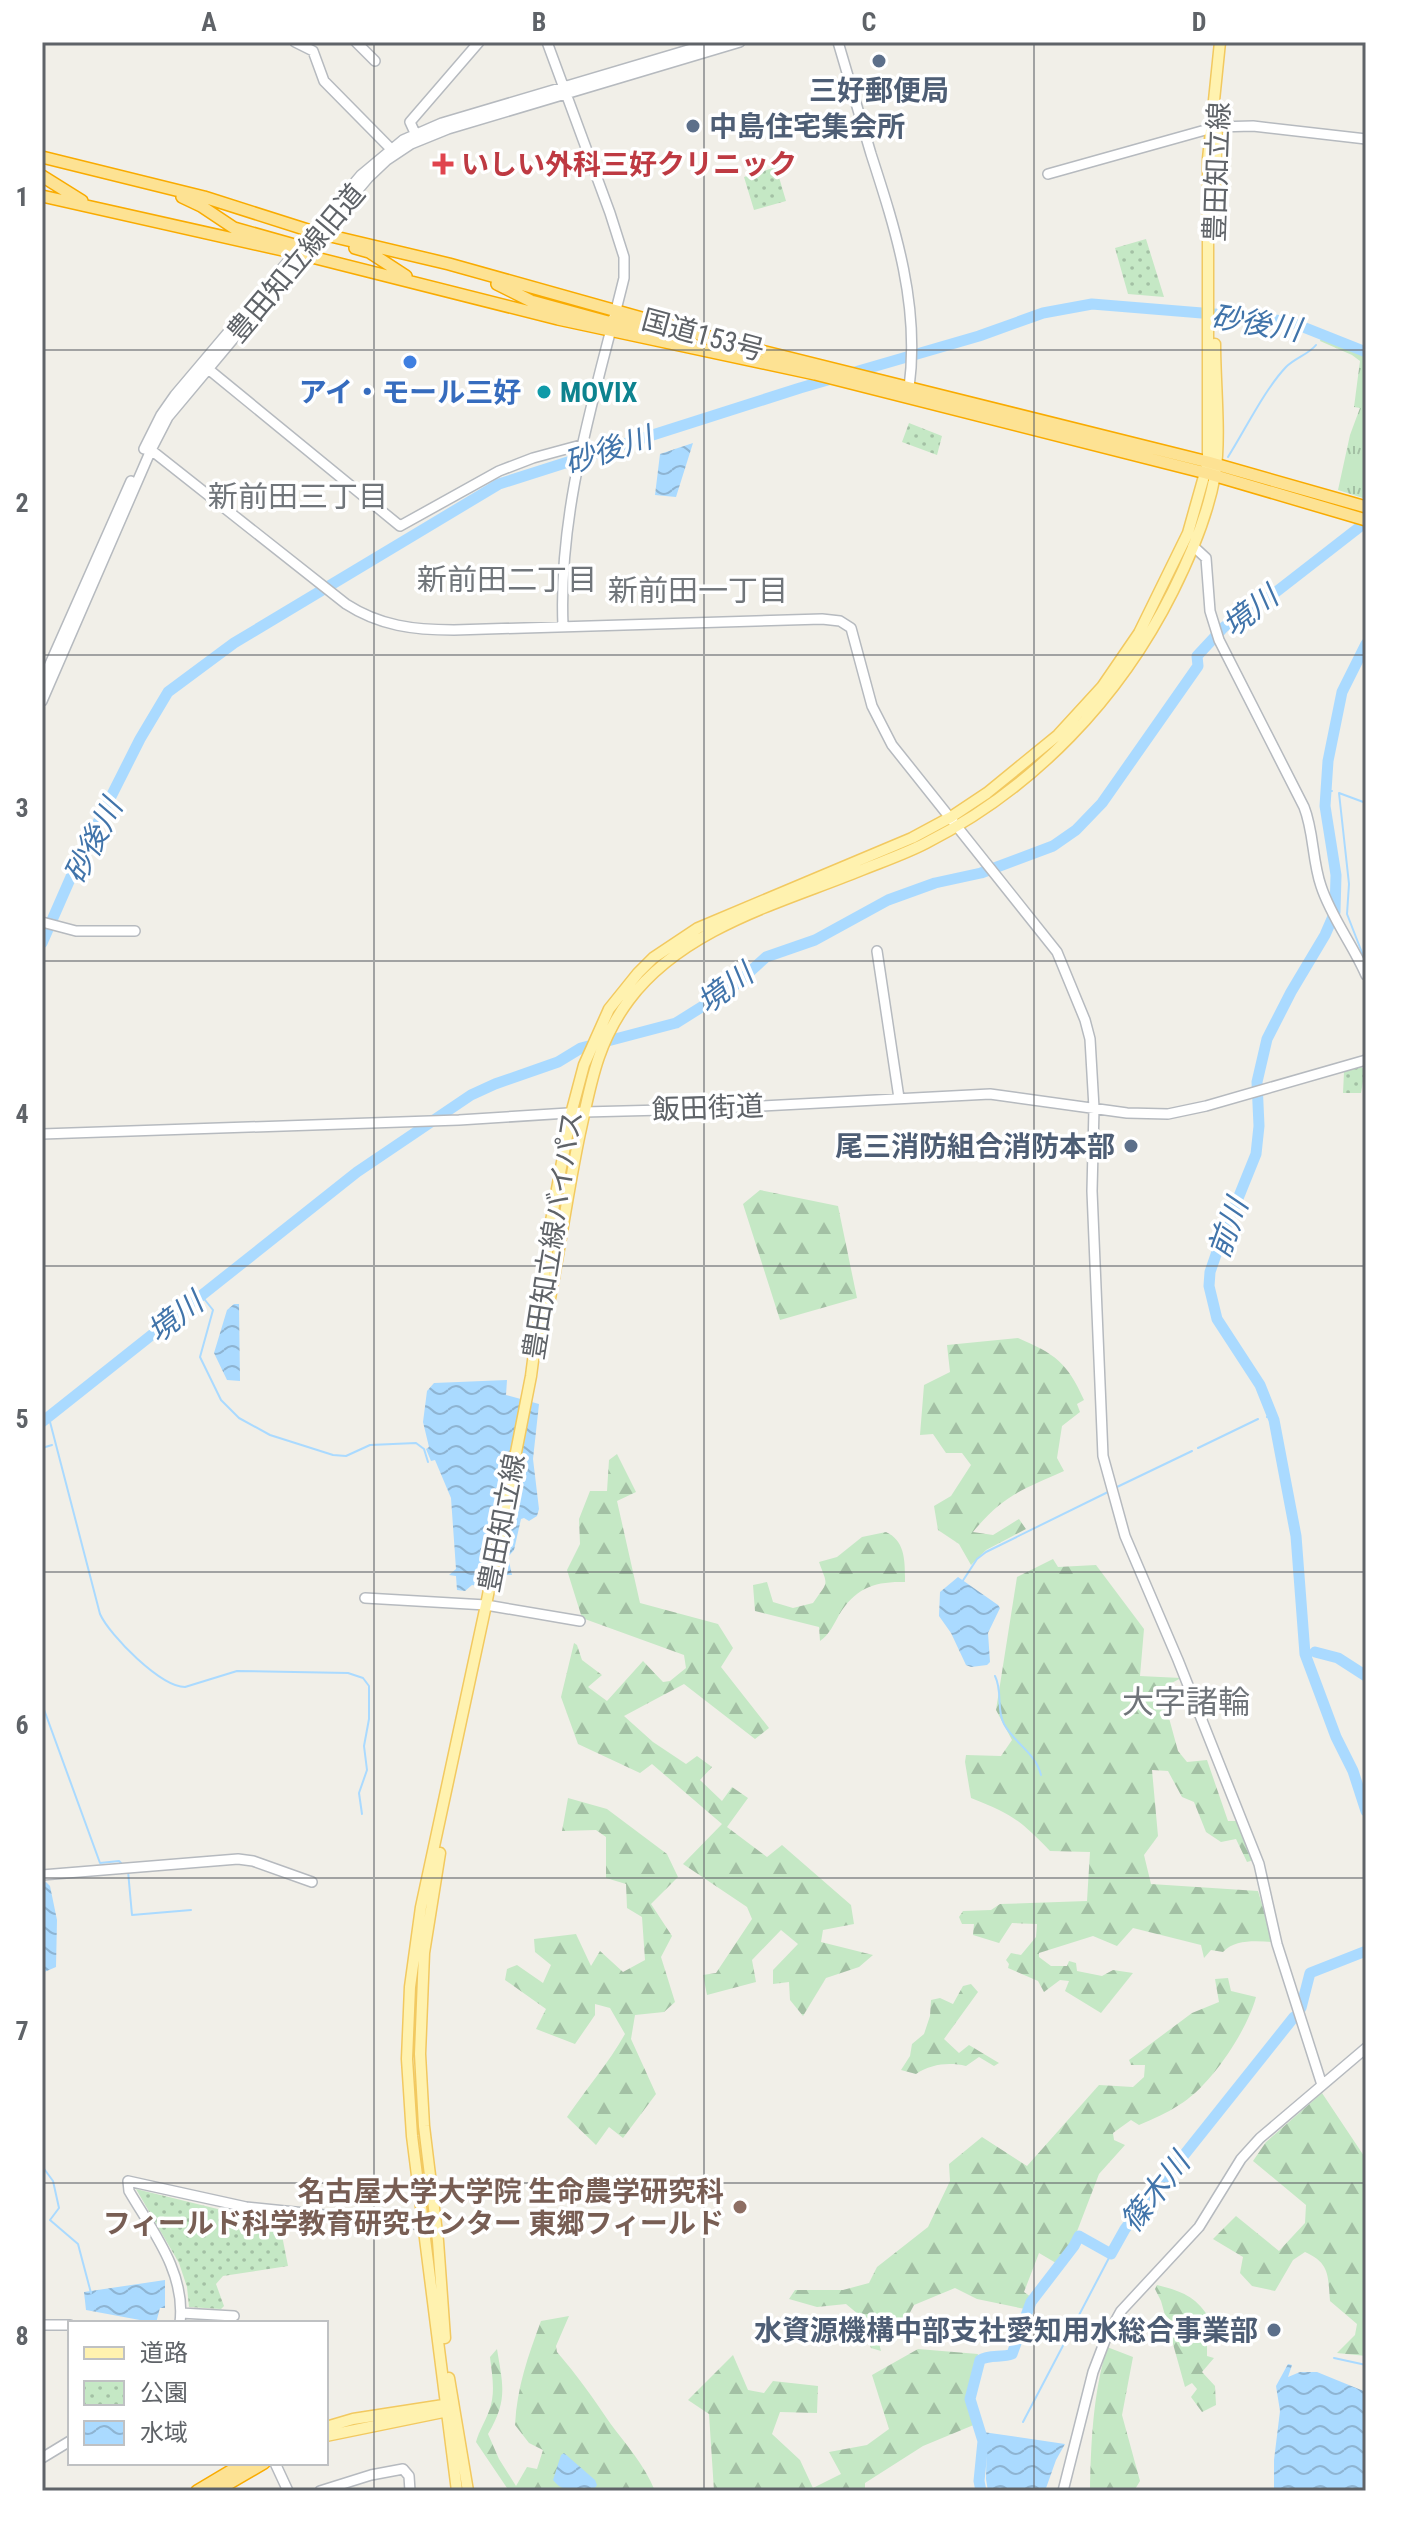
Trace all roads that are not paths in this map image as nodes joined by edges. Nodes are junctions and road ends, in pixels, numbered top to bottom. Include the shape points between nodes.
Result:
1 (295, 42) edge
2 (356, 42) edge
3 (479, 42) edge
4 (547, 42) edge
5 (715, 42) edge
6 (740, 42) edge
7 (838, 42) edge
8 (1220, 42) edge
9 (1226, 42) edge
10 (375, 61) dead end
11 (564, 90) junction
12 (1213, 128) junction
13 (415, 133) junction
14 (1366, 139) edge
15 (393, 152) junction
16 (42, 157) edge
17 (1048, 174) dead end
18 (42, 176) edge
19 (125, 177) junction
20 (42, 196) edge
21 (120, 215) junction
22 (316, 235) junction
23 (302, 251) junction
24 (448, 291) junction
25 (1211, 302) joint
26 (613, 321) junction
27 (207, 368) junction
28 (909, 388) junction
29 (581, 445) junction
30 (148, 448) junction
31 (1211, 469) junction
32 (1318, 500) junction
33 (1366, 507) edge
34 (1366, 520) edge
35 (1193, 546) junction
36 (563, 626) junction
37 (42, 682) edge
38 (42, 701) edge
39 (954, 821) junction
40 (42, 922) edge
41 (135, 931) dead end
42 (877, 951) dead end
43 (1366, 975) edge
44 (1366, 1060) edge
45 (581, 1093) junction
46 (899, 1098) junction
47 (1094, 1108) junction
48 (584, 1112) junction
49 (571, 1114) junction
50 (42, 1134) edge
51 (531, 1376) junction
52 (365, 1598) dead end
53 (486, 1605) junction
54 (580, 1621) dead end
55 (472, 1670) junction
56 (42, 1875) edge
57 (312, 1882) dead end
58 (1366, 2048) edge
59 (1322, 2085) junction
60 (423, 2225) junction
61 (234, 2316) dead end
62 (180, 2318) edge
63 (42, 2325) edge
64 (68, 2325) edge
65 (450, 2407) junction
66 (328, 2426) edge
67 (328, 2436) edge
68 (68, 2442) edge
69 (42, 2458) edge
70 (241, 2465) edge
71 (261, 2465) edge
72 (276, 2465) edge
73 (197, 2491) edge
74 (216, 2491) edge
75 (288, 2491) edge
76 (320, 2491) edge
77 (410, 2491) edge
78 (457, 2491) edge
79 (468, 2491) edge
80 (1063, 2491) edge

1 - 15 street via 313,51 324,81
2 - 10 street
3 - 13 street via 410,122
4 - 11 street
5 - 11 street, 豊田知立線旧道
6 - 11 street, 豊田知立線旧道
7 - 28 street via 906,273 913,345
8 - 12 main road, 豊田知立線
9 - 12 main road, 豊田知立線
11 - 13 street, 豊田知立線旧道
11 - 15 street, 豊田知立線旧道
11 - 26 street via 624,257
12 - 14 street via 1268,127
12 - 17 street
12 - 25 main road, 豊田知立線
13 - 15 street, 豊田知立線旧道
15 - 22 street, 豊田知立線旧道 via 361,175
16 - 19 highway
18 - 21 highway via 78,199
19 - 22 highway
19 - 23 highway via 201,206 234,228
20 - 21 highway, 国道153号
21 - 23 highway, 国道153号
22 - 23 street, 豊田知立線旧道
22 - 24 highway via 369,252 401,274
22 - 26 highway via 479,273 531,301
23 - 24 highway, 国道153号
23 - 27 street, 豊田知立線旧道
23 - 30 street, 豊田知立線旧道 via 175,395
24 - 26 highway, 国道153号
25 - 31 main road, 豊田知立線バイパス
26 - 28 highway, 国道153号
26 - 29 street
26 - 31 highway, 国道153号 via 704,350
27 - 29 street via 400,526 499,471
27 - 30 street, 豊田知立線旧道
28 - 31 highway, 国道153号
29 - 36 street via 565,542
30 - 36 street via 321,585 381,622 454,630
30 - 37 street, 豊田知立線旧道
30 - 38 street, 豊田知立線旧道
31 - 32 highway, 国道153号
31 - 35 main road, 豊田知立線バイパス
31 - 39 main road, 豊田知立線バイパス via 1161,591 1102,687 1034,757
32 - 33 highway, 国道153号
32 - 34 highway, 国道153号
35 - 39 main road, 豊田知立線バイパス via 1153,629 1079,730 1018,785
35 - 43 street via 1206,558 1212,621 1304,807 1319,882
36 - 39 street via 843,622 854,633 872,706 892,745
39 - 45 main road, 豊田知立線バイパス via 924,844 703,936 675,954 629,999
39 - 45 main road, 豊田知立線バイパス via 690,932 660,953 615,1001 600,1027 588,1052
39 - 47 street via 1057,952 1090,1039
40 - 41 street via 82,931
42 - 46 street
44 - 47 street, 飯田街道 via 1168,1114
45 - 48 main road, 豊田知立線バイパス
45 - 49 main road, 豊田知立線バイパス
46 - 47 street, 飯田街道 via 990,1094
46 - 48 street, 飯田街道
47 - 59 street via 1092,1191 1103,1456 1125,1536 1259,1864 1277,1944
48 - 49 street, 飯田街道
48 - 51 main road, 豊田知立線バイパス
49 - 50 street, 飯田街道
49 - 51 main road, 豊田知立線バイパス
51 - 53 main road, 豊田知立線
52 - 53 street
53 - 54 street
53 - 55 main road, 豊田知立線
55 - 60 main road via 421,1907 410,1987 407,2083
55 - 65 main road via 429,1908 420,2005 424,2126
56 - 57 street via 238,1859
58 - 59 street
59 - 80 street via 1241,2159 1199,2227 1121,2311 1093,2372
60 - 62 street via 246,2207 128,2181 176,2274
60 - 65 main road
61 - 62 street
63 - 64 street
65 - 66 main road
65 - 67 main road
65 - 78 main road
65 - 79 main road
68 - 69 street
70 - 73 highway
71 - 74 highway
72 - 75 street
76 - 77 street via 403,2469

